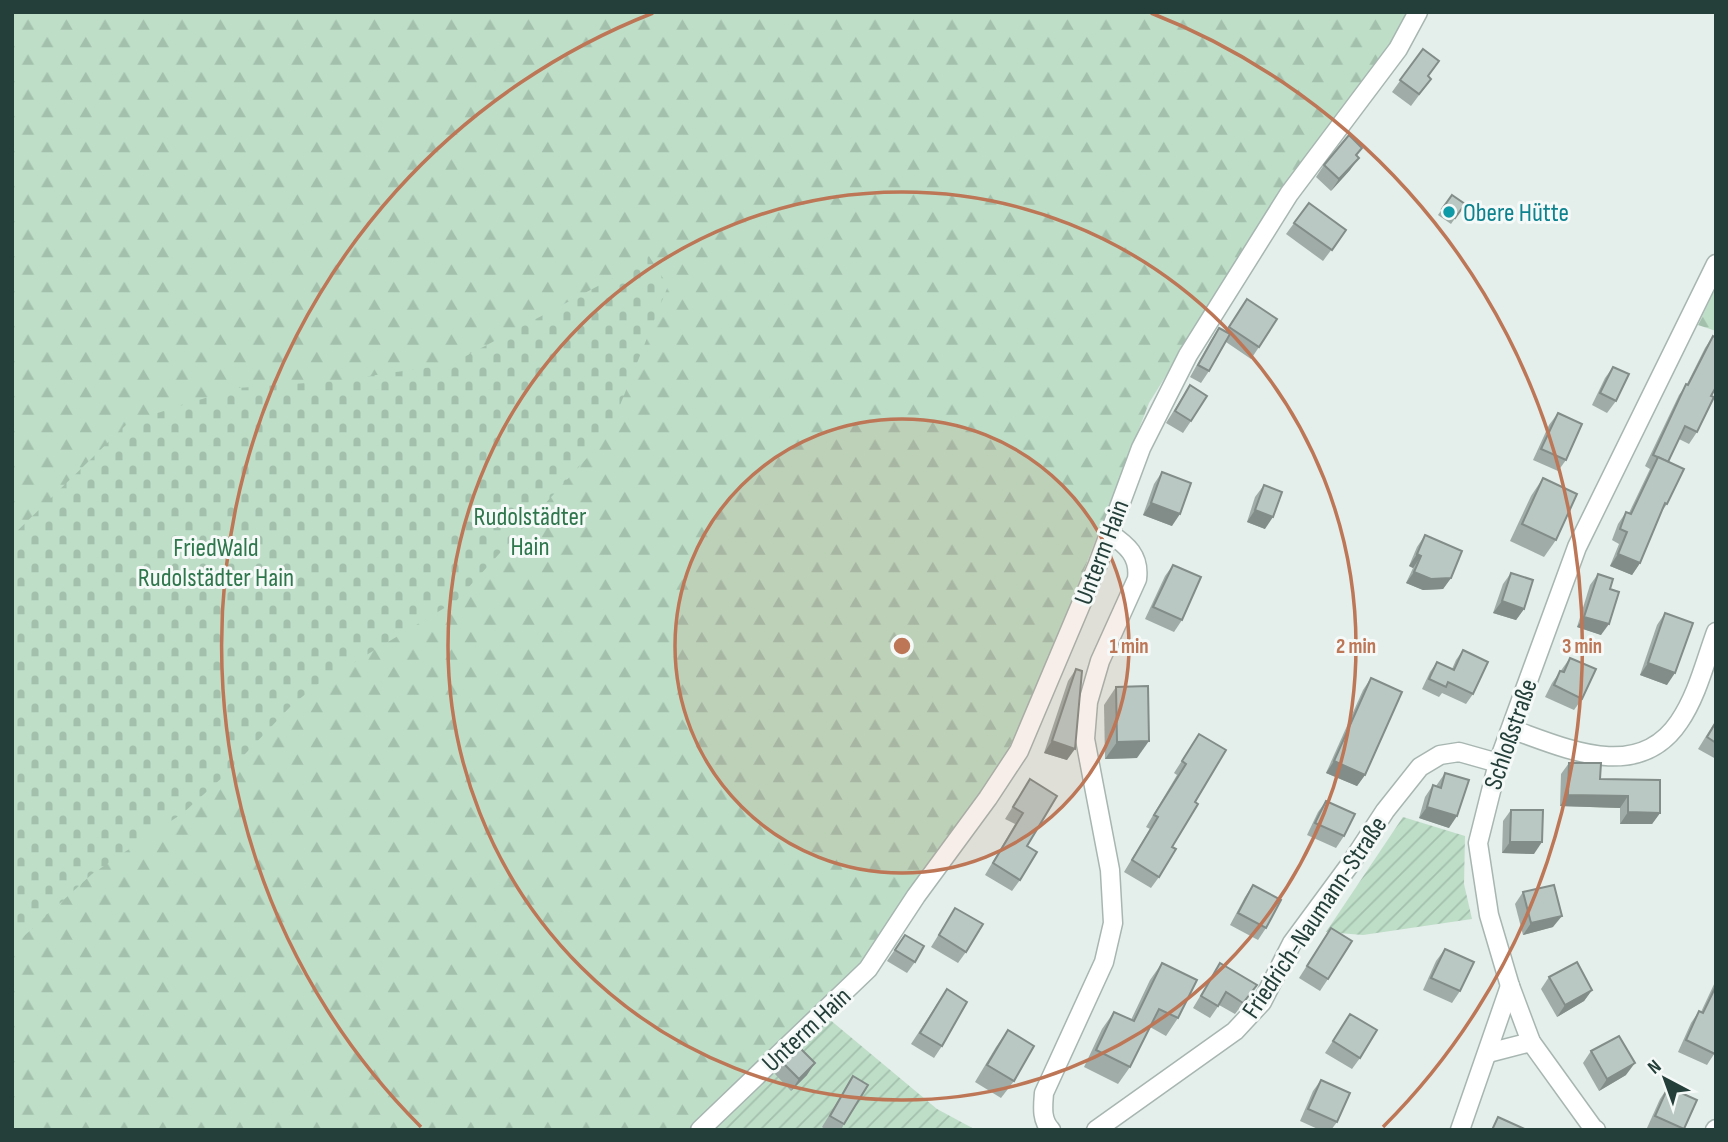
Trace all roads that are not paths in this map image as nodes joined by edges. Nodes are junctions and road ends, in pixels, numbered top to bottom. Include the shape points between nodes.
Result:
1 (1418, 12) edge
2 (1716, 264) edge
3 (1110, 533) junction
4 (1716, 632) edge
5 (1511, 729) junction
6 (1498, 763) junction
7 (1510, 986) junction
8 (1531, 1042) junction
9 (1488, 1052) junction
10 (700, 1130) edge
11 (1051, 1130) edge
12 (1096, 1130) edge
13 (1460, 1130) edge
14 (1597, 1130) edge

1 - 3 street, Unterm Hain via 1398,49 1289,194 1188,355 1141,448
2 - 5 street, Schloßstraße via 1577,547
3 - 10 street, Unterm Hain via 1019,751 988,798 868,969
3 - 11 street via 1126,544 1139,569 1100,661 1088,702 1084,739 1110,870 1113,923 1104,962 1044,1094 1042,1109
4 - 5 street via 1679,722 1646,750 1627,757 1603,757
5 - 6 street, Schloßstraße
6 - 7 street, Schloßstraße via 1478,843 1489,915
6 - 12 street, Friedrich-Naumann-Straße via 1459,752 1440,755 1420,767 1292,943 1252,1015
7 - 8 street, Schloßstraße
7 - 9 street
8 - 9 street
8 - 14 street, Schloßstraße
9 - 13 street

